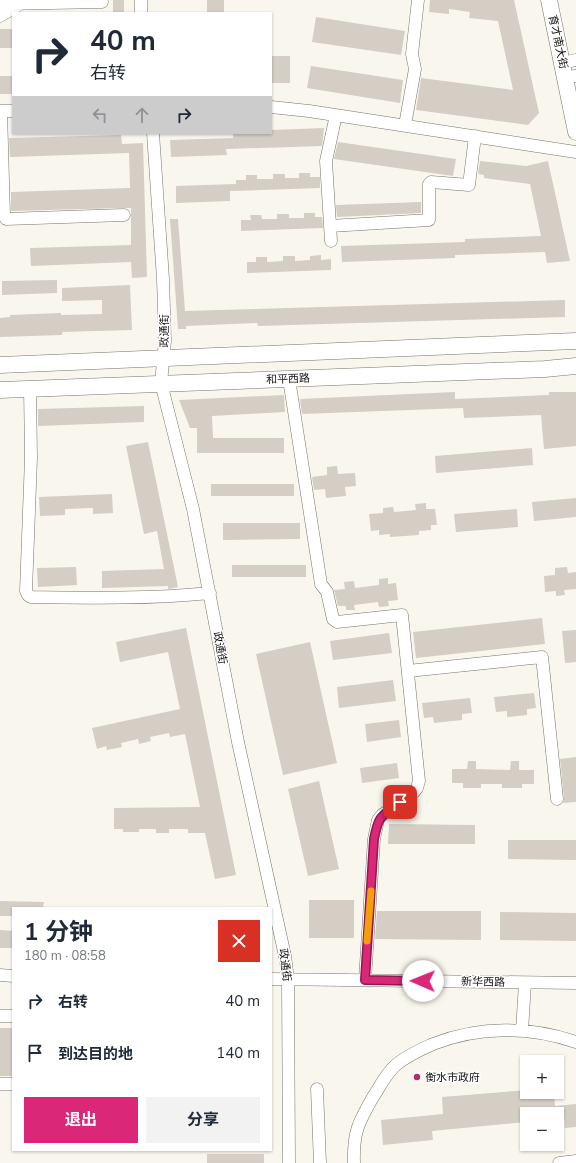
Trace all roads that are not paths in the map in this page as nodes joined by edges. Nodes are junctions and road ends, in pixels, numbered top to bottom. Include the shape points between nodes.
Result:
1 (141, 0) edge
2 (418, 0) edge
3 (549, 0) edge
4 (558, 0) edge
5 (21, 2) edge
6 (102, 2) dead end
7 (0, 4) edge
8 (141, 12) edge
9 (0, 16) edge
10 (574, 72) edge
11 (272, 108) edge
12 (12, 110) edge
13 (0, 111) edge
14 (336, 115) junction
15 (405, 125) junction
16 (576, 132) edge
17 (153, 134) edge
18 (475, 136) junction
19 (576, 152) edge
20 (124, 216) dead end
21 (330, 226) junction
22 (331, 241) dead end
23 (576, 341) edge
24 (163, 359) junction
25 (0, 365) edge
26 (576, 366) edge
27 (289, 379) junction
28 (161, 383) junction
29 (30, 388) junction
30 (0, 390) edge
31 (210, 593) junction
32 (408, 671) junction
33 (557, 799) dead end
34 (0, 976) edge
35 (12, 976) edge
36 (272, 979) edge
37 (288, 979) junction
38 (365, 980) junction
39 (525, 983) junction
40 (576, 983) edge
41 (0, 1016) edge
42 (12, 1016) edge
43 (522, 1031) junction
44 (576, 1042) edge
45 (0, 1084) edge
46 (12, 1084) edge
47 (317, 1089) dead end
48 (576, 1161) edge
49 (289, 1163) edge
50 (320, 1163) edge
51 (354, 1163) edge
52 (559, 1163) edge

1 - 8 street
2 - 15 street via 412,54 415,69
3 - 16 main road, 育才南大街
4 - 10 main road, 育才南大街
5 - 6 street
5 - 7 street
5 - 9 street
11 - 14 street
12 - 13 street
13 - 20 street via 6,218
14 - 15 street
14 - 21 street via 326,161
15 - 18 street
17 - 24 street, 政通街 via 163,279
18 - 19 street
18 - 21 street via 469,185 431,182 429,220
21 - 22 street
23 - 24 main road
24 - 25 main road
24 - 28 street, 政通街
26 - 27 main road, 和平西路
27 - 28 main road, 和平西路
27 - 32 street via 321,584 327,592 333,619 337,622 402,615
28 - 29 main road, 和平西路
28 - 31 street, 政通街 via 193,509
29 - 30 main road, 和平西路
29 - 31 street via 31,458 26,591 28,595 107,598
31 - 37 street, 政通街 via 238,742 281,936
32 - 33 street via 542,657
32 - 38 street via 420,781 414,792 378,820 374,839
34 - 35 street
36 - 37 street, 新华西路
37 - 38 street, 新华西路
37 - 49 street, 政通街
38 - 39 street, 新华西路
39 - 40 street, 新华西路
39 - 43 street
41 - 42 street
43 - 44 street via 562,1037
43 - 51 street via 501,1030 460,1035 424,1048 394,1066 355,1131
45 - 46 street
47 - 50 street
48 - 52 street

